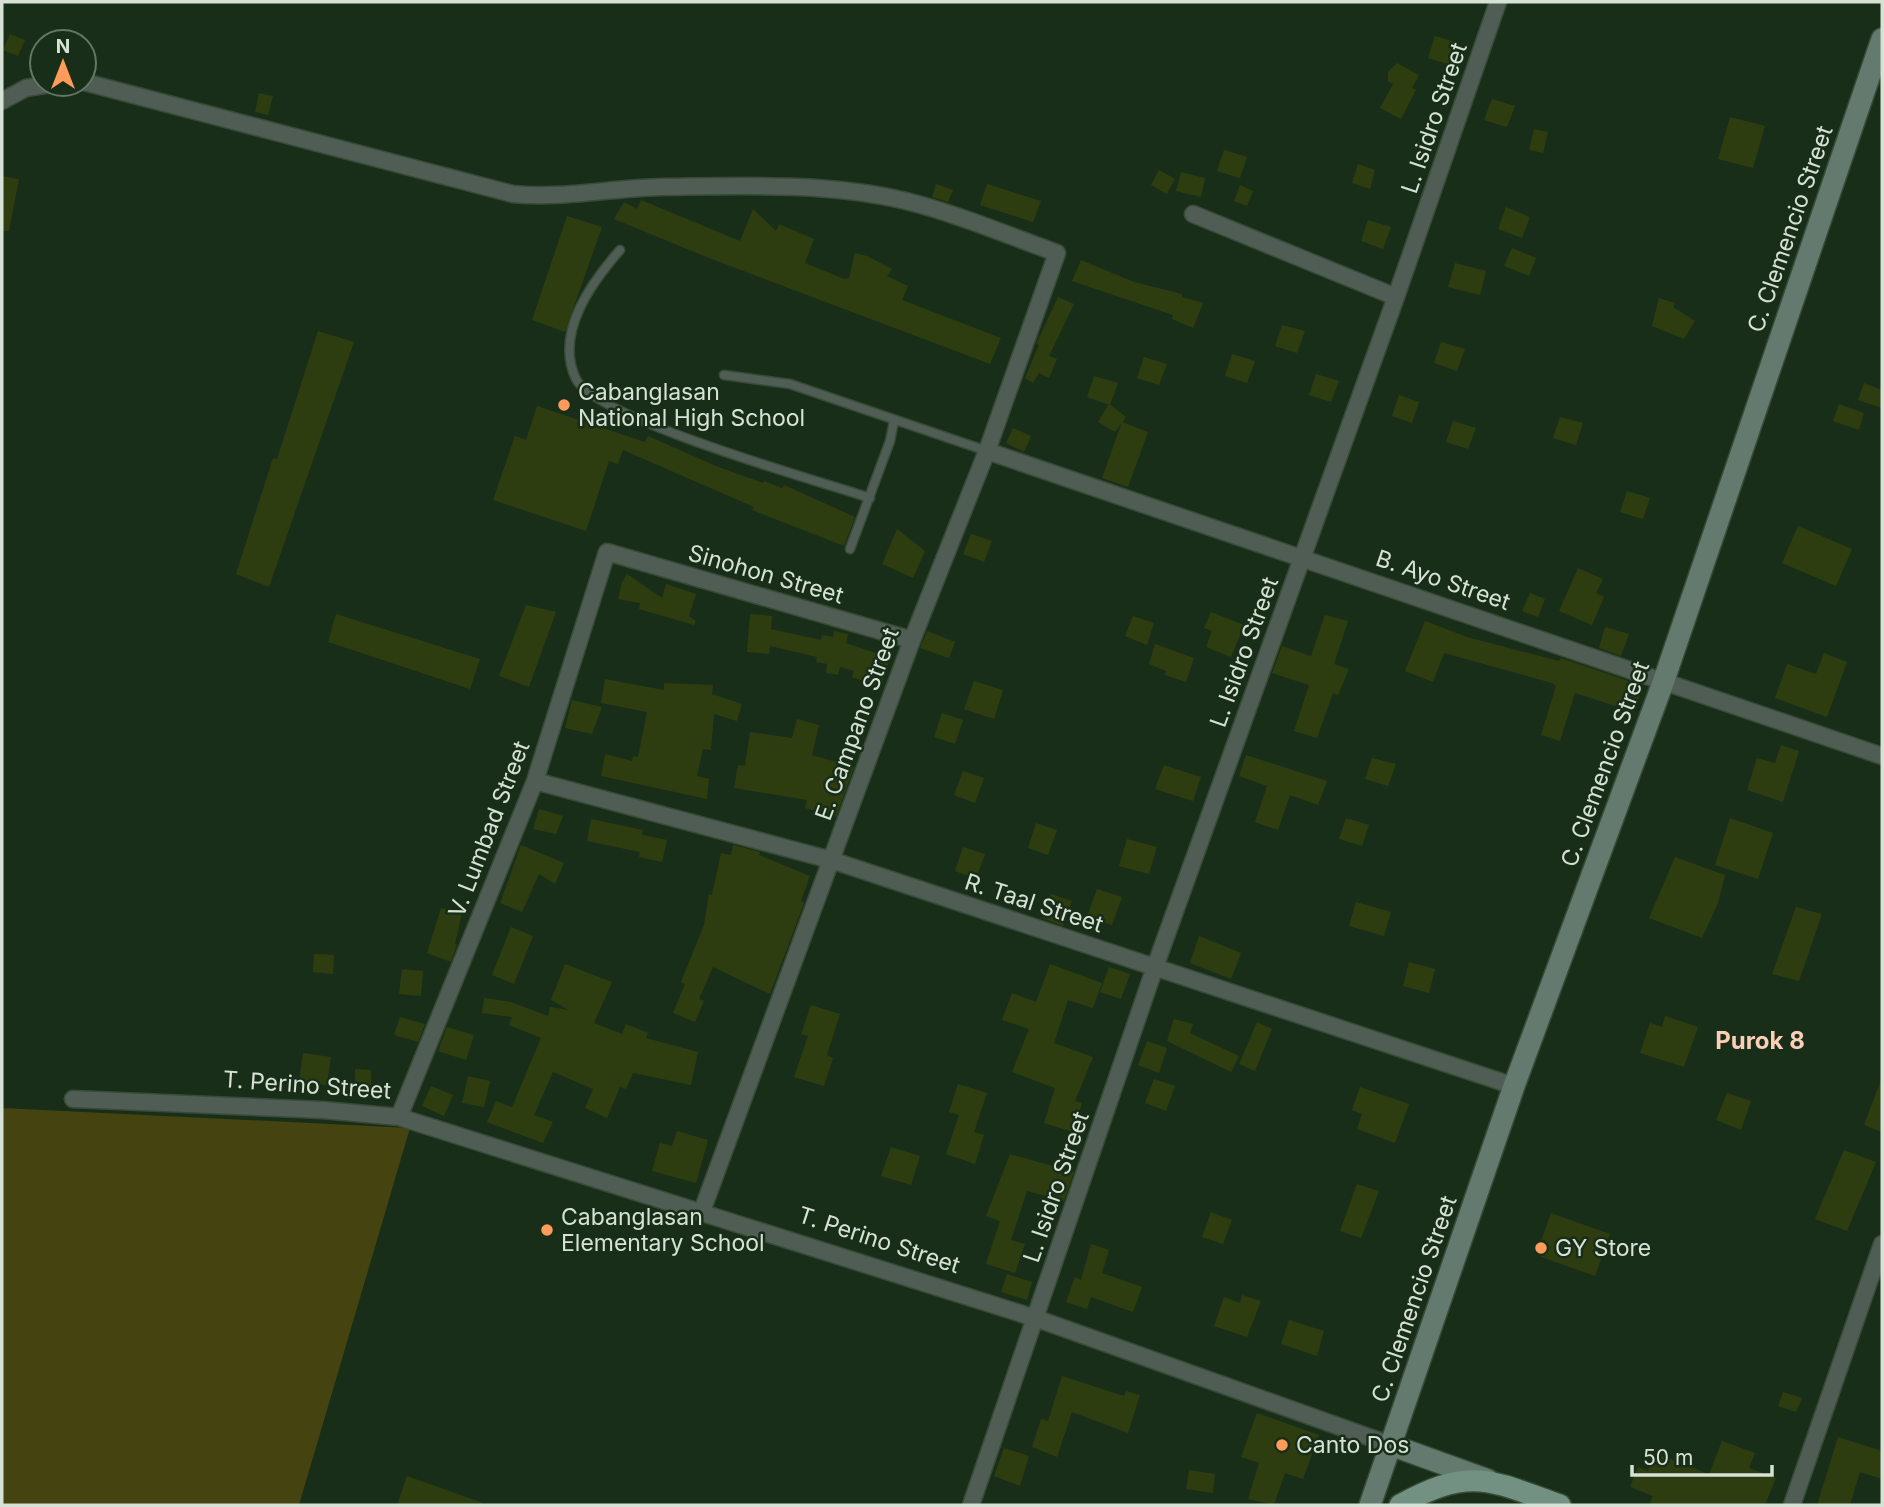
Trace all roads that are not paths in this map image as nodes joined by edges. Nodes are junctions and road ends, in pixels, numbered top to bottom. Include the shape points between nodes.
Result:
1 (1498, 2) edge
2 (1882, 39) edge
3 (98, 86) edge
4 (28, 88) edge
5 (2, 102) edge
6 (1194, 214) dead end
7 (620, 250) dead end
8 (1396, 297) junction
9 (724, 375) dead end
10 (894, 421) junction
11 (987, 451) junction
12 (870, 498) junction
13 (850, 549) dead end
14 (607, 552) joint
15 (1303, 557) junction
16 (912, 640) junction
17 (1664, 680) junction
18 (1882, 756) edge
19 (535, 781) junction
20 (831, 860) junction
21 (1155, 967) junction
22 (1514, 1086) junction
23 (73, 1099) dead end
24 (399, 1116) junction
25 (702, 1211) junction
26 (1882, 1244) edge
27 (1876, 1283) edge
28 (1035, 1318) junction
29 (1391, 1445) junction
30 (1488, 1480) junction
31 (971, 1505) edge
32 (1370, 1505) edge
33 (1400, 1505) edge
34 (1560, 1505) edge
35 (1792, 1505) edge

1 - 8 street, L. Isidro Street
2 - 17 street, C. Clemencio Street
3 - 11 street, E. Campano Street via 513,194 541,197 647,187 746,186 858,193 949,213 1057,253
4 - 5 street
6 - 8 street
7 - 12 lane via 595,278 571,335 577,380 593,397 691,439
8 - 15 street, L. Isidro Street
9 - 10 lane via 790,384
10 - 11 lane
10 - 12 lane
11 - 15 street, B. Ayo Street
11 - 16 street, E. Campano Street
12 - 13 lane
14 - 16 street, Sinohon Street
14 - 19 street, V. Lumbad Street
15 - 17 street, B. Ayo Street
15 - 21 street, L. Isidro Street
16 - 20 street, E. Campano Street
17 - 18 street, B. Ayo Street
17 - 22 street, C. Clemencio Street
19 - 20 street, R. Taal Street
19 - 24 street, V. Lumbad Street
20 - 21 street, R. Taal Street
20 - 25 street, E. Campano Street
21 - 22 street, R. Taal Street
21 - 28 street, L. Isidro Street
22 - 29 street, C. Clemencio Street
23 - 24 street, T. Perino Street
24 - 25 street, T. Perino Street
25 - 28 street, T. Perino Street
26 - 27 street
27 - 35 street
28 - 29 street, T. Perino Street
28 - 31 street, L. Isidro Street
29 - 30 street, T. Perino Street
29 - 32 street, C. Clemencio Street
30 - 33 main road via 1452,1483
30 - 34 main road

